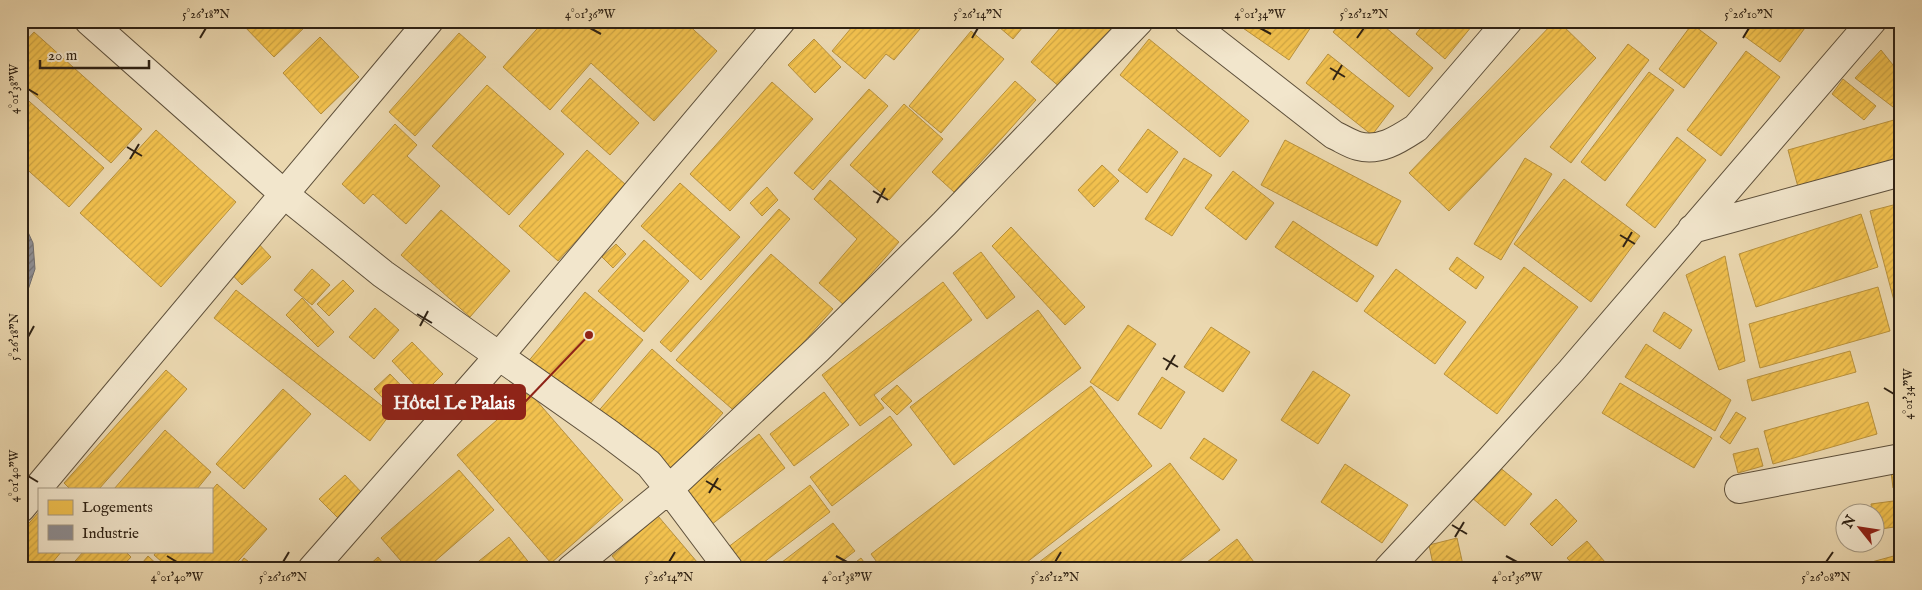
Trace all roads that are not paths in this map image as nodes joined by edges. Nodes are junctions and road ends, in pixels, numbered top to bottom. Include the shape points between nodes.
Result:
1 (88, 21) edge
2 (429, 21) edge
3 (781, 21) edge
4 (1138, 21) edge
5 (1188, 21) edge
6 (1508, 21) edge
7 (1872, 21) edge
8 (1901, 172) edge
9 (284, 194) junction
10 (1692, 230) junction
11 (499, 356) junction
12 (1901, 458) edge
13 (669, 489) junction
14 (1739, 489) dead end
15 (21, 508) edge
16 (312, 569) edge
17 (571, 569) edge
18 (729, 569) edge
19 (1388, 569) edge

1 - 9 street
2 - 9 street
3 - 11 street
4 - 13 street via 944,224 811,356
5 - 6 street via 1334,135 1359,147 1381,147 1416,128
7 - 10 street
8 - 10 street
9 - 11 street via 383,274
9 - 15 street
10 - 19 street via 1564,378
11 - 13 street via 649,464
11 - 16 street
12 - 14 street
13 - 17 street
13 - 18 street

